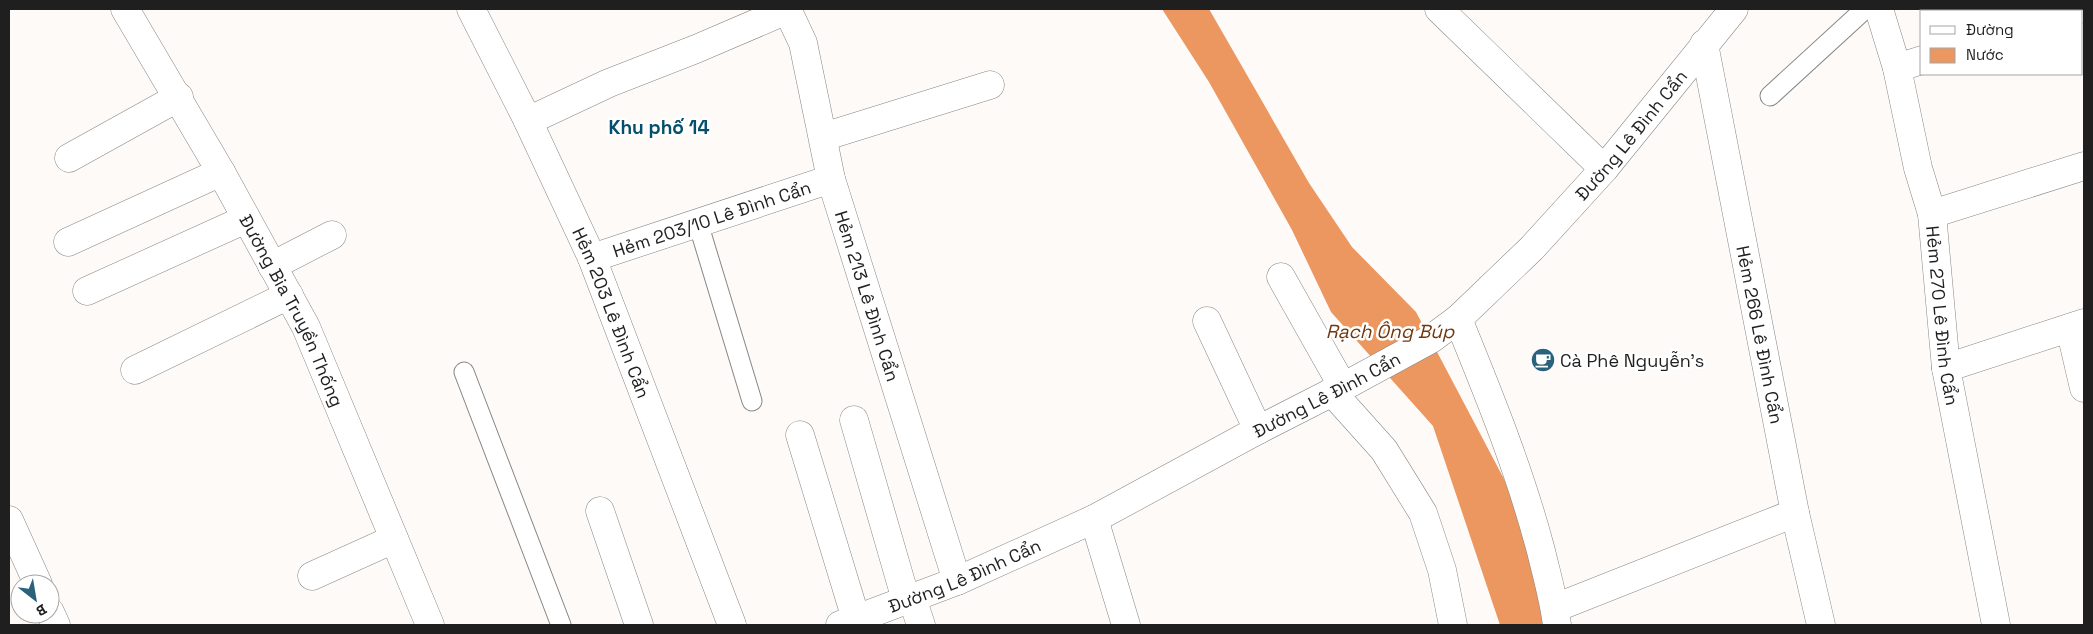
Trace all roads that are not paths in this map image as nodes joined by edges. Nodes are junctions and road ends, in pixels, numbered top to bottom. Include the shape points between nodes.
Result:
1 (125, 9) edge
2 (471, 9) edge
3 (787, 9) edge
4 (1439, 9) edge
5 (1734, 9) edge
6 (1865, 9) edge
7 (1879, 9) edge
8 (1704, 44) junction
9 (1910, 64) edge
10 (990, 85) dead end
11 (1770, 96) dead end
12 (179, 97) junction
13 (528, 121) junction
14 (823, 137) junction
15 (69, 158) dead end
16 (2084, 166) edge
17 (1604, 169) junction
18 (221, 172) junction
19 (831, 179) junction
20 (1932, 214) junction
21 (246, 220) junction
22 (698, 223) junction
23 (332, 235) dead end
24 (68, 242) dead end
25 (592, 258) junction
26 (272, 266) junction
27 (1281, 276) dead end
28 (86, 291) dead end
29 (289, 295) junction
30 (1458, 319) junction
31 (1207, 321) dead end
32 (2077, 326) edge
33 (1946, 368) junction
34 (135, 370) dead end
35 (464, 372) dead end
36 (1342, 387) junction
37 (2084, 388) edge
38 (752, 401) dead end
39 (854, 420) dead end
40 (1258, 430) junction
41 (800, 435) dead end
42 (600, 510) dead end
43 (1795, 513) junction
44 (1094, 519) junction
45 (9, 520) edge
46 (394, 539) junction
47 (33, 574) edge
48 (312, 576) dead end
49 (957, 581) junction
50 (909, 599) junction
51 (1556, 617) edge
52 (848, 622) edge
53 (430, 625) edge
54 (562, 625) edge
55 (639, 625) edge
56 (732, 625) edge
57 (921, 625) edge
58 (1126, 625) edge
59 (1453, 625) edge
60 (1821, 625) edge
61 (1996, 625) edge

1 - 12 street, Đường Bia Truyền Thống
2 - 13 street, Hẻm 203 Lê Đình Cẩn
3 - 13 street
3 - 14 street, Hẻm 213 Lê Đình Cẩn via 803,43
4 - 17 street
5 - 8 street, Đường Lê Đình Cẩn
6 - 11 lane
7 - 9 street, Hẻm 270 Lê Đình Cẩn
8 - 17 street, Đường Lê Đình Cẩn
8 - 43 street, Hẻm 266 Lê Đình Cẩn
9 - 20 street, Hẻm 270 Lê Đình Cẩn via 1918,168
10 - 14 street
12 - 15 street
12 - 18 street, Đường Bia Truyền Thống
13 - 25 street, Hẻm 203 Lê Đình Cẩn
14 - 19 street, Hẻm 213 Lê Đình Cẩn
16 - 20 street
17 - 30 street, Đường Lê Đình Cẩn via 1532,248
18 - 21 street, Đường Bia Truyền Thống
18 - 24 street
19 - 22 street, Hẻm 203/10 Lê Đình Cẩn
19 - 49 street, Hẻm 213 Lê Đình Cẩn
20 - 33 street, Hẻm 270 Lê Đình Cẩn
21 - 26 street, Đường Bia Truyền Thống
21 - 28 street
22 - 25 street, Hẻm 203/10 Lê Đình Cẩn
22 - 38 lane
23 - 26 street
25 - 56 street, Hẻm 203 Lê Đình Cẩn
26 - 29 street, Đường Bia Truyền Thống
27 - 36 street
29 - 34 street
29 - 46 street, Đường Bia Truyền Thống via 306,327
30 - 36 street, Đường Lê Đình Cẩn via 1431,338
30 - 51 street via 1504,432 1535,529
31 - 40 street
32 - 33 street
32 - 37 street
33 - 61 street, Hẻm 270 Lê Đình Cẩn
35 - 54 lane
36 - 40 street, Đường Lê Đình Cẩn
36 - 59 street via 1423,513 1442,570
39 - 50 street
40 - 44 street, Đường Lê Đình Cẩn
41 - 52 street
42 - 55 street
43 - 51 street
43 - 60 street, Hẻm 266 Lê Đình Cẩn
44 - 49 street, Đường Lê Đình Cẩn
44 - 58 street
45 - 47 street
46 - 48 street
46 - 53 street, Đường Bia Truyền Thống
49 - 50 street, Đường Lê Đình Cẩn
50 - 52 street, Đường Lê Đình Cẩn
50 - 57 street

